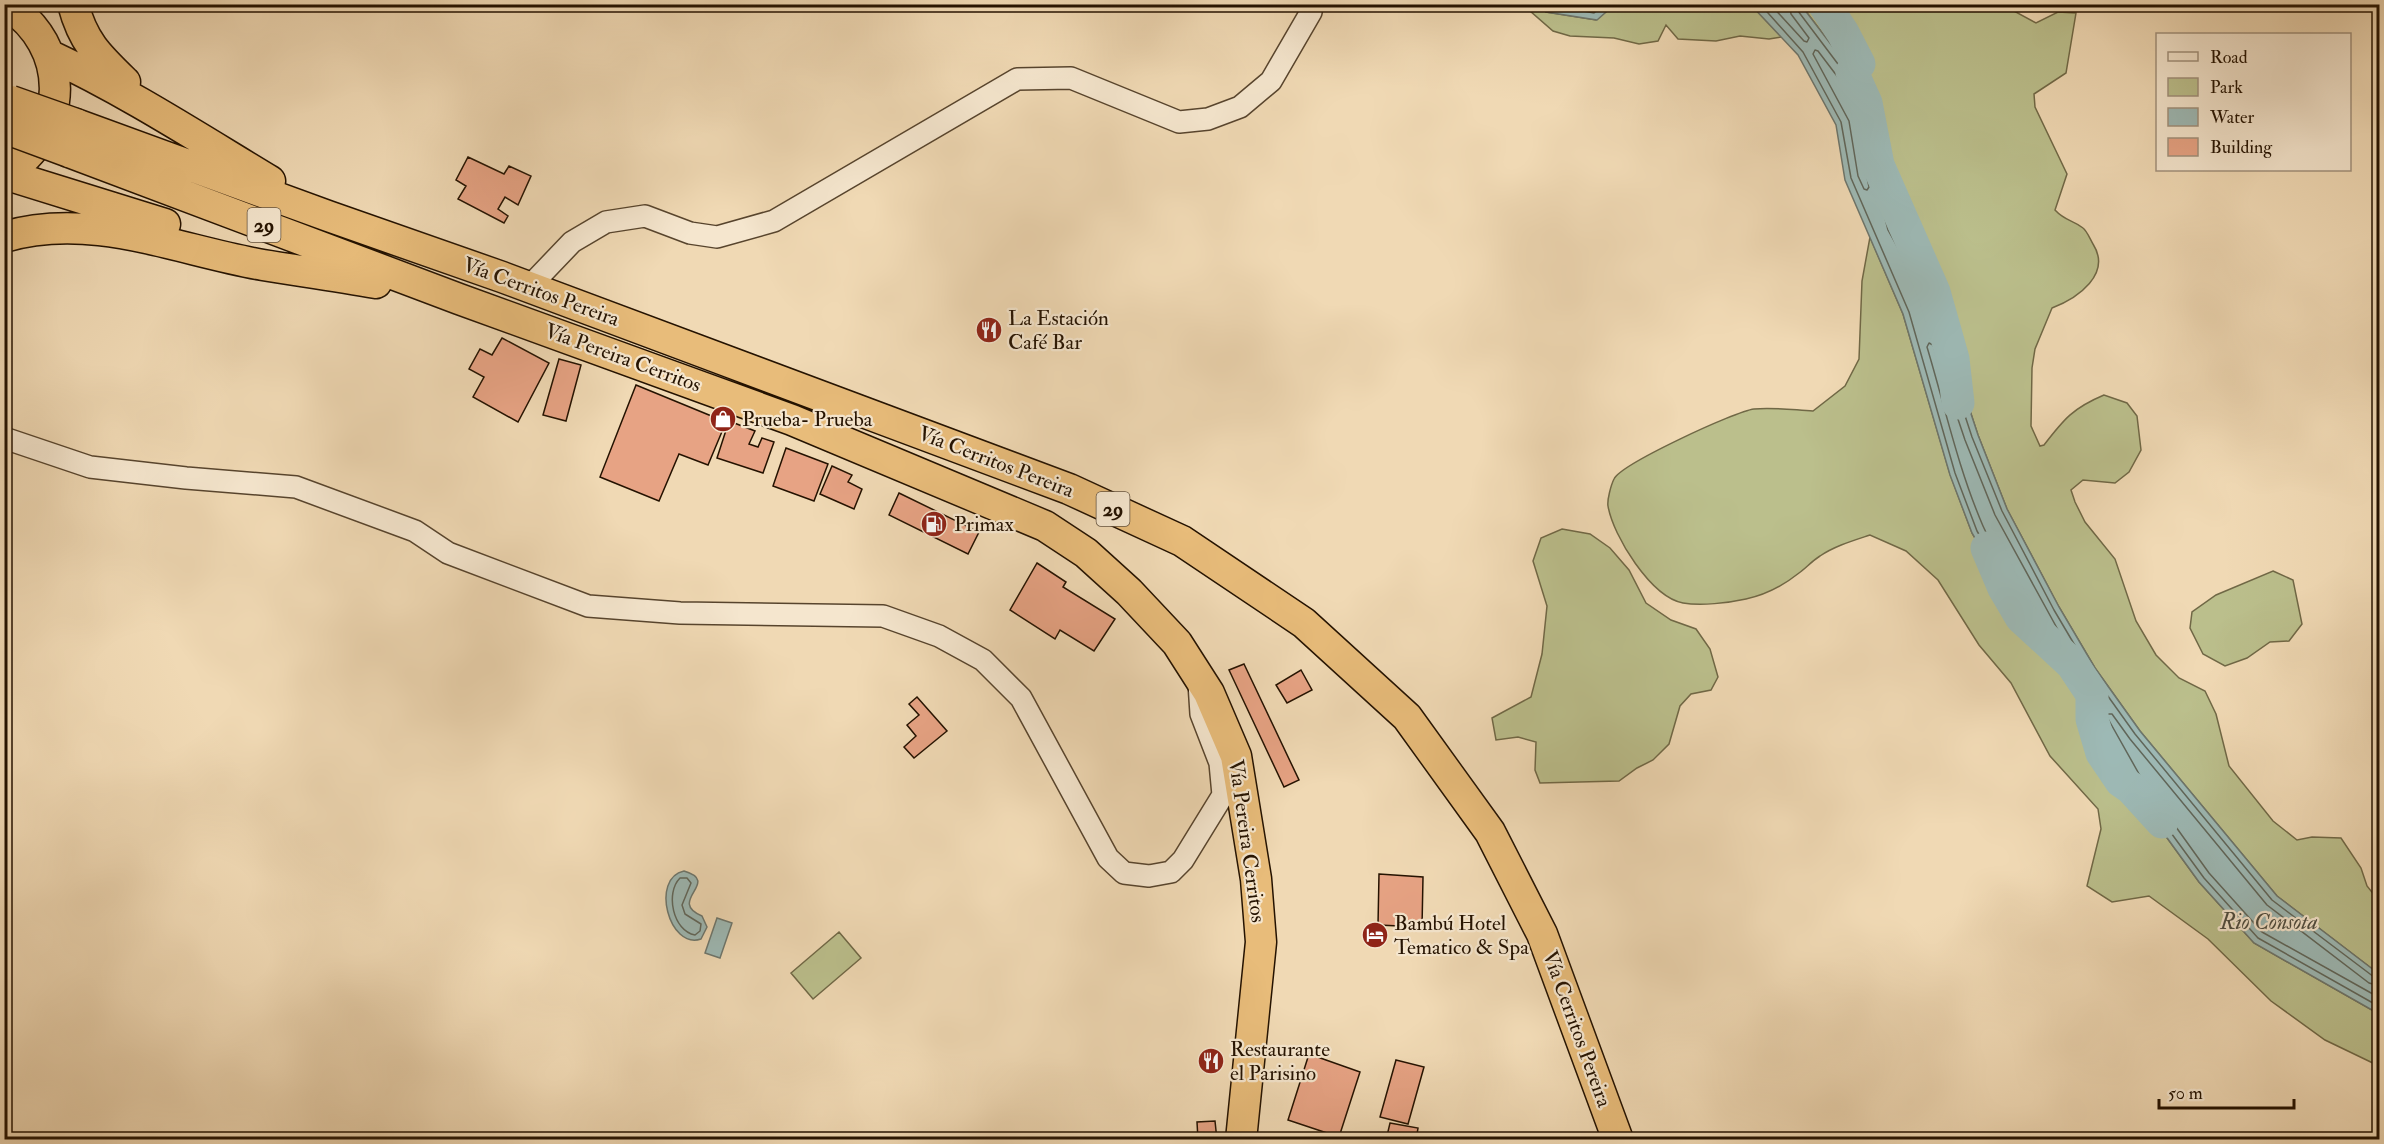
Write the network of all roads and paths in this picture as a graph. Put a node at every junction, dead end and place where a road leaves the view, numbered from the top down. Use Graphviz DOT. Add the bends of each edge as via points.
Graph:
graph roads {
  1 [pos="6,4"];
  2 [pos="73,4"];
  3 [pos="1312,4"];
  4 [pos="31,14"];
  5 [pos="49,55"];
  6 [pos="7,109"];
  7 [pos="195,134"];
  8 [pos="72,138"];
  9 [pos="4,174"];
  10 [pos="328,216"];
  11 [pos="4,237"];
  12 [pos="315,271"];
  13 [pos="529,287"];
  14 [pos="459,298"];
  15 [pos="4,438"];
  16 [pos="1198,675"];
  17 [pos="1241,1140"];
  18 [pos="1618,1140"];
  1 -- 4 [label="highway"];
  2 -- 7 [label="highway" via="94,52"];
  3 -- 13 [label="street" via="1270,81 1240,106 1208,119 1179,123 1071,78 1017,79 774,221 717,237 690,233 645,216 606,222 572,242"];
  4 -- 5 [label="highway"];
  5 -- 7 [label="highway" via="98,78"];
  5 -- 9 [label="highway" via="55,82 49,123 36,147"];
  6 -- 8 [label="highway, 29, bridge"];
  7 -- 10 [label="highway"];
  8 -- 10 [label="highway, 29"];
  8 -- 14 [label="highway, 29"];
  9 -- 12 [label="highway"];
  10 -- 13 [label="highway, Vía Cerritos Pereira / 29"];
  11 -- 12 [label="highway" via="63,228 111,230 262,265"];
  12 -- 14 [label="highway"];
  13 -- 18 [label="highway, Vía Cerritos Pereira / 29" via="1069,489 1182,541 1304,623 1407,717 1490,832 1542,934"];
  14 -- 16 [label="highway, Vía Pereira Cerritos / 29" via="792,420 1045,526 1086,553 1129,592 1177,643"];
  15 -- 16 [label="street" via="90,467 296,487 415,531 448,553 588,606 680,613 883,616 939,636 983,660 1021,698 1108,858 1124,873 1149,876 1171,872 1183,860 1223,795 1220,763 1201,714"];
  16 -- 17 [label="highway, Vía Pereira Cerritos / 29" via="1236,756 1256,879 1261,942"];
}
